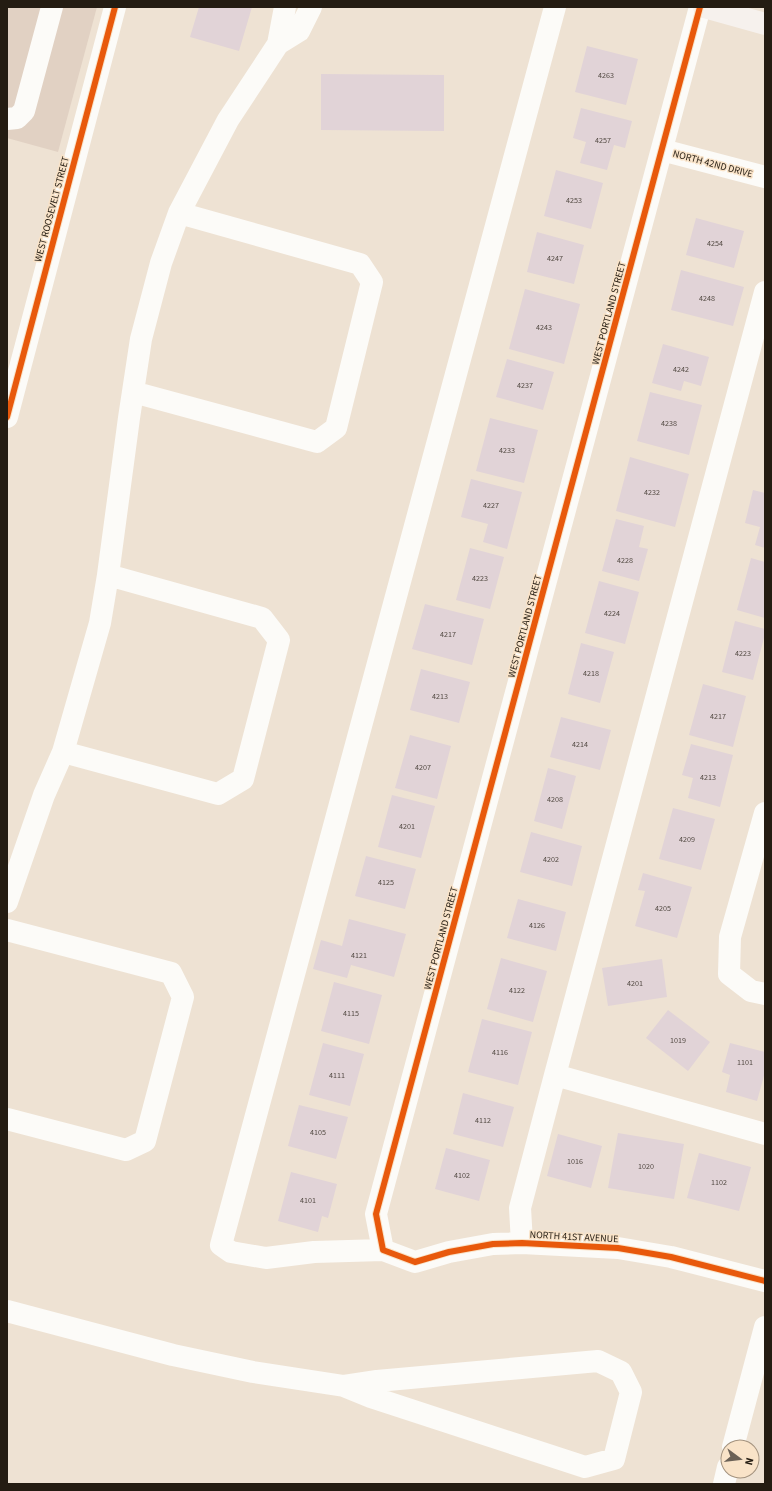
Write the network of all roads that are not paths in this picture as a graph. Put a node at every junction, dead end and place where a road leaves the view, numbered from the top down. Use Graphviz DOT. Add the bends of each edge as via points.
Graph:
graph roads {
  1 [pos="52,7"];
  2 [pos="115,7"];
  3 [pos="285,7"];
  4 [pos="311,7"];
  5 [pos="555,7"];
  6 [pos="700,7"];
  7 [pos="704,7"];
  8 [pos="765,24"];
  9 [pos="278,44"];
  10 [pos="7,119"];
  11 [pos="662,150"];
  12 [pos="765,177"];
  13 [pos="179,213"];
  14 [pos="765,292"];
  15 [pos="133,392"];
  16 [pos="7,417"];
  17 [pos="108,575"];
  18 [pos="63,752"];
  19 [pos="765,813"];
  20 [pos="7,902"];
  21 [pos="7,930"];
  22 [pos="765,994"];
  23 [pos="554,1075"];
  24 [pos="7,1119"];
  25 [pos="765,1134"];
  26 [pos="522,1243"];
  27 [pos="383,1250"];
  28 [pos="765,1281"];
  29 [pos="7,1310"];
  30 [pos="765,1327"];
  31 [pos="344,1386"];
  32 [pos="735,1439"];
  1 -- 10 [label="street" via="24,111 17,118"];
  2 -- 16 [label="street, WEST ROOSEVELT STREET"];
  3 -- 9 [label="street"];
  4 -- 9 [label="street" via="299,31"];
  5 -- 27 [label="street" via="221,1245 231,1252 266,1258 314,1252"];
  6 -- 11 [label="street, WEST PORTLAND STREET"];
  7 -- 8 [label="main road"];
  9 -- 13 [label="street" via="228,120"];
  11 -- 12 [label="street, NORTH 42ND DRIVE"];
  11 -- 27 [label="street, WEST PORTLAND STREET" via="376,1214"];
  13 -- 15 [label="street" via="161,263 141,339"];
  13 -- 15 [label="street" via="360,264 372,282 336,428 317,442"];
  14 -- 23 [label="street"];
  15 -- 17 [label="street"];
  17 -- 18 [label="street" via="100,623"];
  17 -- 18 [label="street" via="262,618 279,640 277,648 243,779 218,794"];
  18 -- 20 [label="street" via="44,795"];
  19 -- 22 [label="street" via="730,937 729,974 751,991"];
  21 -- 24 [label="street" via="171,973 184,997 145,1141 126,1150"];
  23 -- 25 [label="street"];
  23 -- 26 [label="street" via="520,1208"];
  26 -- 27 [label="street, NORTH 41ST AVENUE" via="493,1244 456,1250 414,1262"];
  26 -- 28 [label="street, NORTH 41ST AVENUE" via="618,1248 671,1257"];
  29 -- 31 [label="street" via="173,1355 253,1372"];
  30 -- 32 [label="street"];
  31 -- 31 [label="street" via="585,1467 614,1459 631,1392 621,1372 598,1361"];
}
